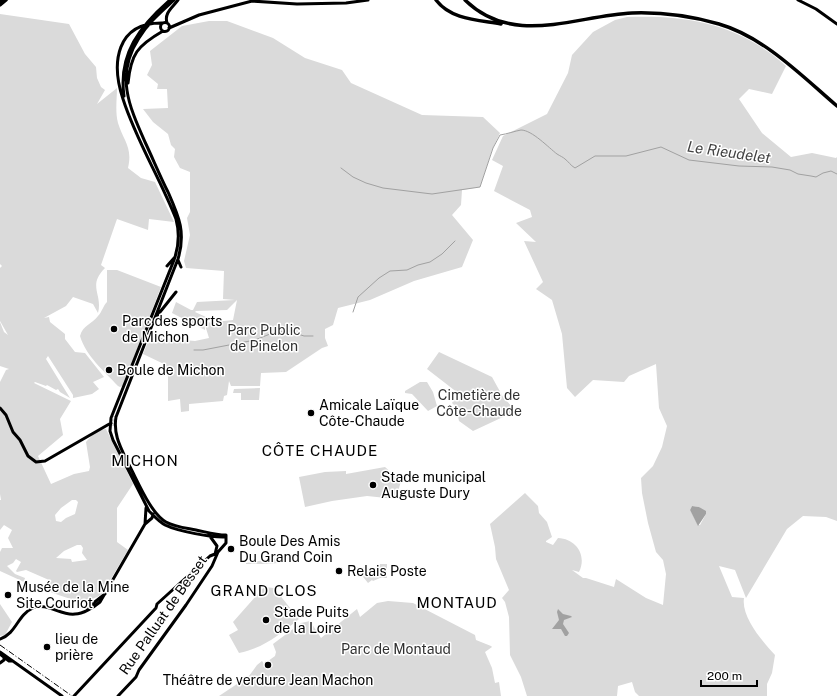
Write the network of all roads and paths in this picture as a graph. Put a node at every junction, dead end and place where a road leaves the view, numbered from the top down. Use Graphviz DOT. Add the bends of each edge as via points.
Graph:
graph roads {
  1 [pos="6,0"];
  2 [pos="170,0"];
  3 [pos="174,0"];
  4 [pos="178,0"];
  5 [pos="368,0"];
  6 [pos="436,0"];
  7 [pos="465,0"];
  8 [pos="468,0"];
  9 [pos="798,0"];
  10 [pos="0,5"];
  11 [pos="589,18"];
  12 [pos="162,23"];
  13 [pos="154,24"];
  14 [pos="837,24"];
  15 [pos="168,25"];
  16 [pos="517,26"];
  17 [pos="160,27"];
  18 [pos="163,31"];
  19 [pos="141,32"];
  20 [pos="128,54"];
  21 [pos="119,57"];
  22 [pos="126,86"];
  23 [pos="837,105"];
  24 [pos="126,106"];
  25 [pos="176,256"];
  26 [pos="178,259"];
  27 [pos="167,266"];
  28 [pos="181,267"];
  29 [pos="176,292"];
  30 [pos="154,320"];
  31 [pos="132,372"];
  32 [pos="123,394"];
  33 [pos="0,408"];
  34 [pos="115,418"];
  35 [pos="111,423"];
  36 [pos="113,426"];
  37 [pos="115,438"];
  38 [pos="124,460"];
  39 [pos="128,463"];
  40 [pos="146,503"];
  41 [pos="153,510"];
  42 [pos="153,517"];
  43 [pos="146,524"];
  44 [pos="208,535"];
  45 [pos="226,536"];
  46 [pos="0,639"];
  47 [pos="0,653"];
  48 [pos="4,656"];
  49 [pos="11,661"];
  50 [pos="1,663"];
  51 [pos="62,696"];
  52 [pos="74,696"];
  53 [pos="118,696"];
  1 -- 10 [label="highway"];
  2 -- 19 [label="main road" via="146,23"];
  3 -- 19 [label="main road"];
  4 -- 15 [label="main road" via="167,13"];
  5 -- 15 [label="main road" via="299,4 252,1 199,15 177,25"];
  6 -- 16 [label="highway" via="454,14"];
  7 -- 16 [label="highway" via="491,18"];
  8 -- 11 [label="highway" via="487,14 516,24 541,24"];
  9 -- 14 [label="main road"];
  11 -- 16 [label="highway" via="541,26"];
  11 -- 23 [label="highway" via="652,11 679,14 732,27 762,42"];
  12 -- 13 [label="main road"];
  12 -- 15 [label="main road"];
  12 -- 17 [label="main road"];
  13 -- 17 [label="main road"];
  13 -- 21 [label="main road" via="130,32 123,40"];
  15 -- 18 [label="main road" via="167,31"];
  17 -- 18 [label="main road"];
  18 -- 22 [label="main road" via="136,52"];
  19 -- 20 [label="main road"];
  19 -- 22 [label="main road" via="129,59"];
  20 -- 21 [label="main road" via="123,60"];
  20 -- 24 [label="main road" via="123,84"];
  21 -- 24 [label="main road" via="118,78"];
  22 -- 26 [label="main road" via="133,115 179,219 182,242"];
  24 -- 25 [label="main road" via="176,219 179,235"];
  25 -- 27 [label="main road"];
  25 -- 31 [label="main road"];
  26 -- 28 [label="main road"];
  26 -- 30 [label="main road"];
  29 -- 30 [label="main road"];
  30 -- 31 [label="main road"];
  31 -- 32 [label="main road"];
  32 -- 34 [label="main road"];
  32 -- 35 [label="main road"];
  33 -- 35 [label="main road" via="28,456 36,462 45,461"];
  34 -- 35 [label="main road"];
  34 -- 39 [label="main road" via="114,428"];
  35 -- 38 [label="main road" via="113,440"];
  36 -- 37 [label="main road"];
  37 -- 38 [label="main road"];
  37 -- 39 [label="main road"];
  38 -- 40 [label="main road"];
  39 -- 41 [label="main road"];
  40 -- 42 [label="main road"];
  40 -- 43 [label="main road"];
  41 -- 42 [label="main road"];
  41 -- 45 [label="main road" via="161,519 173,525"];
  42 -- 43 [label="main road"];
  42 -- 44 [label="main road" via="171,527"];
  43 -- 46 [label="main road" via="100,602 77,614 38,606 26,612 13,630"];
  44 -- 45 [label="main road"];
  44 -- 52 [label="main road" via="217,547 215,554 157,604"];
  45 -- 53 [label="main road, Rue Palluat de Besset" via="227,540 219,550 210,570 139,670 136,678"];
  47 -- 48 [label="main road"];
  47 -- 49 [label="main road"];
  48 -- 49 [label="main road"];
  48 -- 50 [label="main road"];
  49 -- 51 [label="main road"];
}
